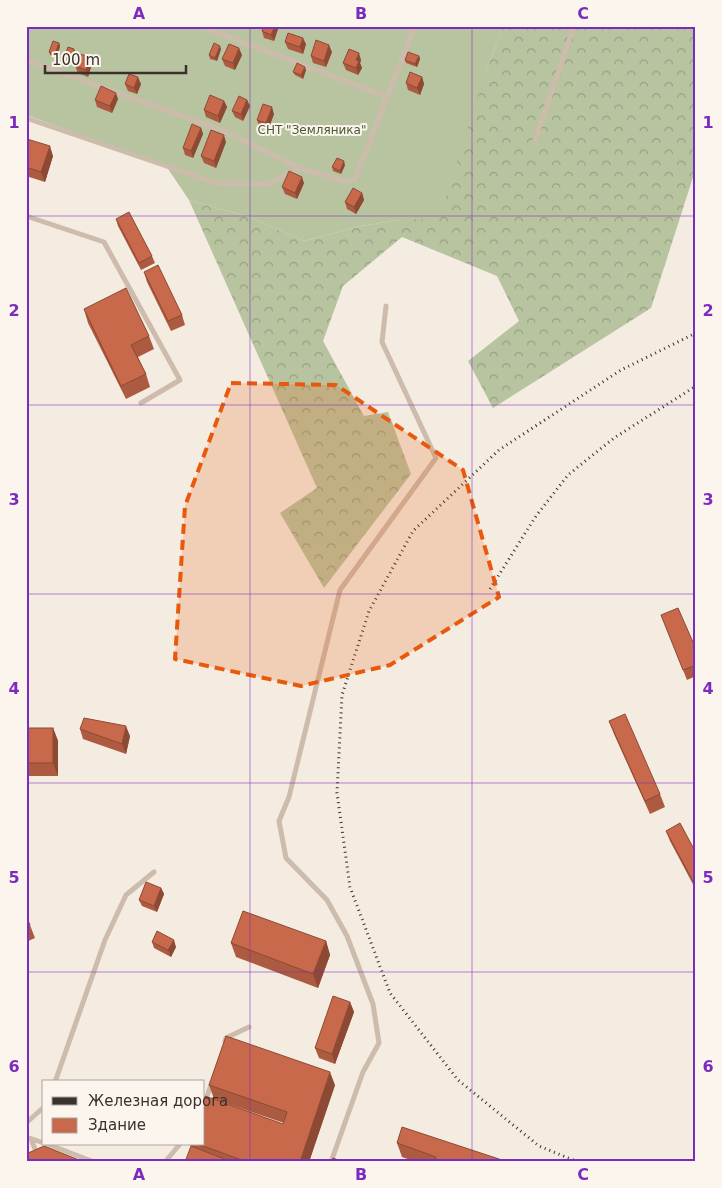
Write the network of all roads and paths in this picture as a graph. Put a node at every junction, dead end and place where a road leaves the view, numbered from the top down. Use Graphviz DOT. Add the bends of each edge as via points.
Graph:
graph roads {
  1 [pos="200,26"];
  2 [pos="415,26"];
  3 [pos="574,26"];
  4 [pos="26,60"];
  5 [pos="387,97"];
  6 [pos="26,118"];
  7 [pos="535,140"];
  8 [pos="299,168"];
  9 [pos="26,216"];
  10 [pos="386,306"];
  11 [pos="141,403"];
  12 [pos="154,872"];
  13 [pos="249,1027"];
  14 [pos="223,1047"];
  15 [pos="215,1072"];
  16 [pos="56,1080"];
  17 [pos="205,1102"];
  18 [pos="42,1109"];
  19 [pos="26,1123"];
  20 [pos="28,1138"];
  21 [pos="42,1142"];
  22 [pos="52,1146"];
  23 [pos="178,1146"];
  24 [pos="38,1156"];
  25 [pos="94,1162"];
  26 [pos="165,1162"];
  27 [pos="331,1162"];
  1 -- 5 [label="lane"];
  2 -- 5 [label="lane"];
  3 -- 7 [label="lane"];
  4 -- 8 [label="lane" via="224,130"];
  5 -- 8 [label="lane" via="355,179 347,182"];
  6 -- 8 [label="lane" via="216,183 269,184"];
  9 -- 11 [label="lane" via="104,242 180,380"];
  10 -- 27 [label="lane" via="382,342 436,458 340,590 289,797 279,820 286,858 327,900 347,936 373,1004 379,1043 363,1072"];
  12 -- 16 [label="lane" via="126,895 106,940"];
  13 -- 14 [label="lane" via="226,1038"];
  15 -- 17 [label="lane"];
  18 -- 19 [label="lane"];
  20 -- 21 [label="lane"];
  20 -- 24 [label="lane"];
  22 -- 25 [label="lane"];
  23 -- 26 [label="lane"];
}
